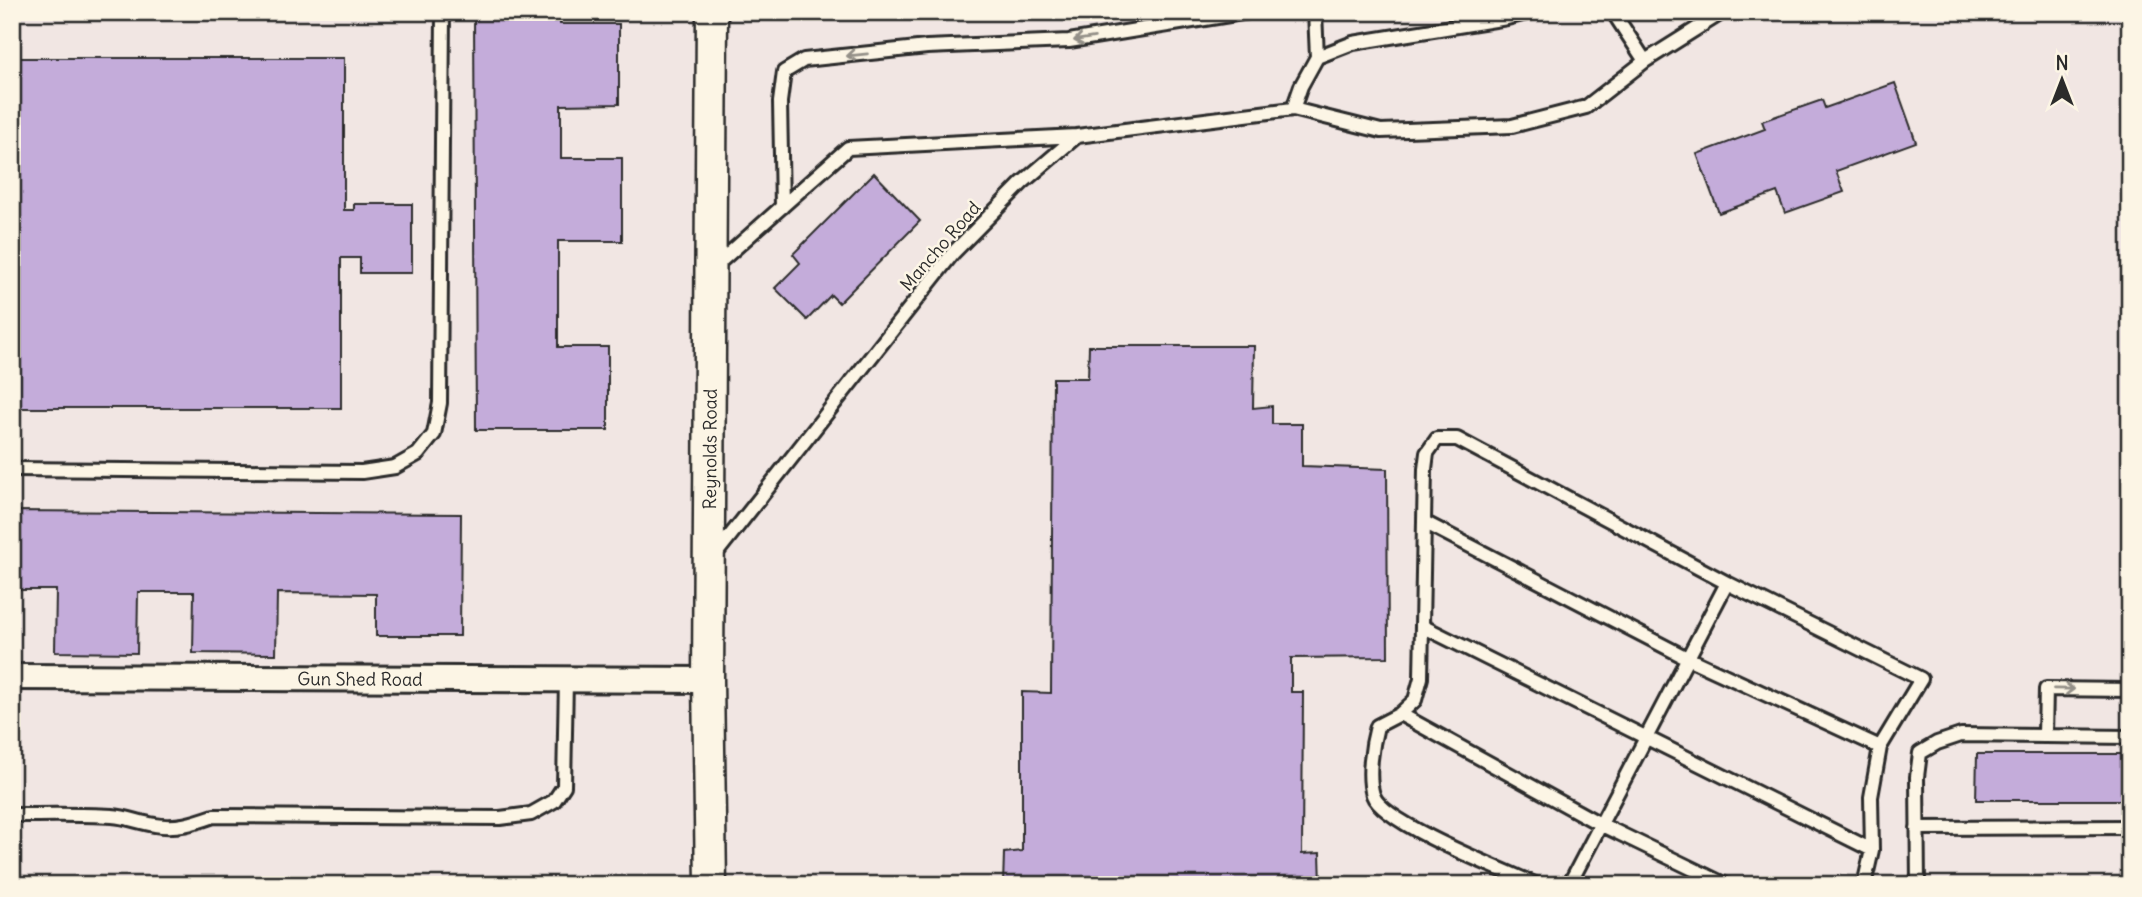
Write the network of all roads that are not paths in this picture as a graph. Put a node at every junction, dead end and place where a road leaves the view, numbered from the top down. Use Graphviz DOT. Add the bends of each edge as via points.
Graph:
graph roads {
  1 [pos="443,12"];
  2 [pos="712,12"];
  3 [pos="1248,12"];
  4 [pos="1315,12"];
  5 [pos="1530,12"];
  6 [pos="1613,12"];
  7 [pos="1723,12"];
  8 [pos="1317,57"];
  9 [pos="1646,61"];
  10 [pos="1293,109"];
  11 [pos="1077,136"];
  12 [pos="782,207"];
  13 [pos="710,271"];
  14 [pos="12,469"];
  15 [pos="1424,522"];
  16 [pos="708,564"];
  17 [pos="1727,583"];
  18 [pos="1422,626"];
  19 [pos="1687,658"];
  20 [pos="12,677"];
  21 [pos="566,680"];
  22 [pos="708,680"];
  23 [pos="2130,690"];
  24 [pos="1400,714"];
  25 [pos="2045,735"];
  26 [pos="1646,737"];
  27 [pos="2130,737"];
  28 [pos="1880,747"];
  29 [pos="12,815"];
  30 [pos="1600,824"];
  31 [pos="2130,827"];
  32 [pos="1917,828"];
  33 [pos="1872,850"];
  34 [pos="711,885"];
  35 [pos="1537,885"];
  36 [pos="1569,885"];
  37 [pos="1726,885"];
  38 [pos="1864,885"];
  39 [pos="1918,885"];
  1 -- 14 [label="lane" via="440,403 433,434 418,454 395,467 362,472"];
  2 -- 13 [label="street, Reynolds Road"];
  3 -- 12 [label="lane, one-way" via="1069,41 927,47 804,60 784,72 780,102"];
  4 -- 8 [label="lane"];
  5 -- 8 [label="lane" via="1353,43"];
  6 -- 9 [label="lane"];
  7 -- 9 [label="lane"];
  8 -- 10 [label="lane"];
  9 -- 10 [label="lane" via="1586,107 1512,126 1381,131"];
  10 -- 11 [label="lane"];
  11 -- 12 [label="lane" via="848,148"];
  11 -- 16 [label="lane, Mancho Road" via="1021,183 953,253"];
  12 -- 13 [label="lane"];
  13 -- 16 [label="street, Reynolds Road"];
  15 -- 17 [label="lane" via="1427,453 1437,439 1457,439"];
  15 -- 18 [label="lane"];
  15 -- 19 [label="lane"];
  16 -- 22 [label="street, Reynolds Road"];
  17 -- 19 [label="lane"];
  17 -- 28 [label="lane" via="1921,679"];
  18 -- 24 [label="lane" via="1421,678 1415,700"];
  18 -- 26 [label="lane"];
  19 -- 26 [label="lane"];
  19 -- 28 [label="lane"];
  20 -- 21 [label="street, Gun Shed Road"];
  21 -- 22 [label="street, Gun Shed Road"];
  21 -- 29 [label="lane" via="564,786 554,800 531,814 500,818 214,816 175,827 113,816"];
  22 -- 34 [label="street, Reynolds Road"];
  25 -- 23 [label="lane, one-way" via="2046,689"];
  24 -- 30 [label="lane"];
  24 -- 35 [label="lane" via="1377,726 1372,745 1373,797 1389,815"];
  25 -- 27 [label="lane"];
  25 -- 32 [label="lane" via="1961,735 1920,753"];
  26 -- 30 [label="lane"];
  26 -- 33 [label="lane"];
  28 -- 33 [label="lane" via="1871,797"];
  30 -- 36 [label="lane"];
  30 -- 37 [label="lane"];
  31 -- 32 [label="lane"];
  32 -- 39 [label="lane"];
  33 -- 38 [label="lane"];
}
